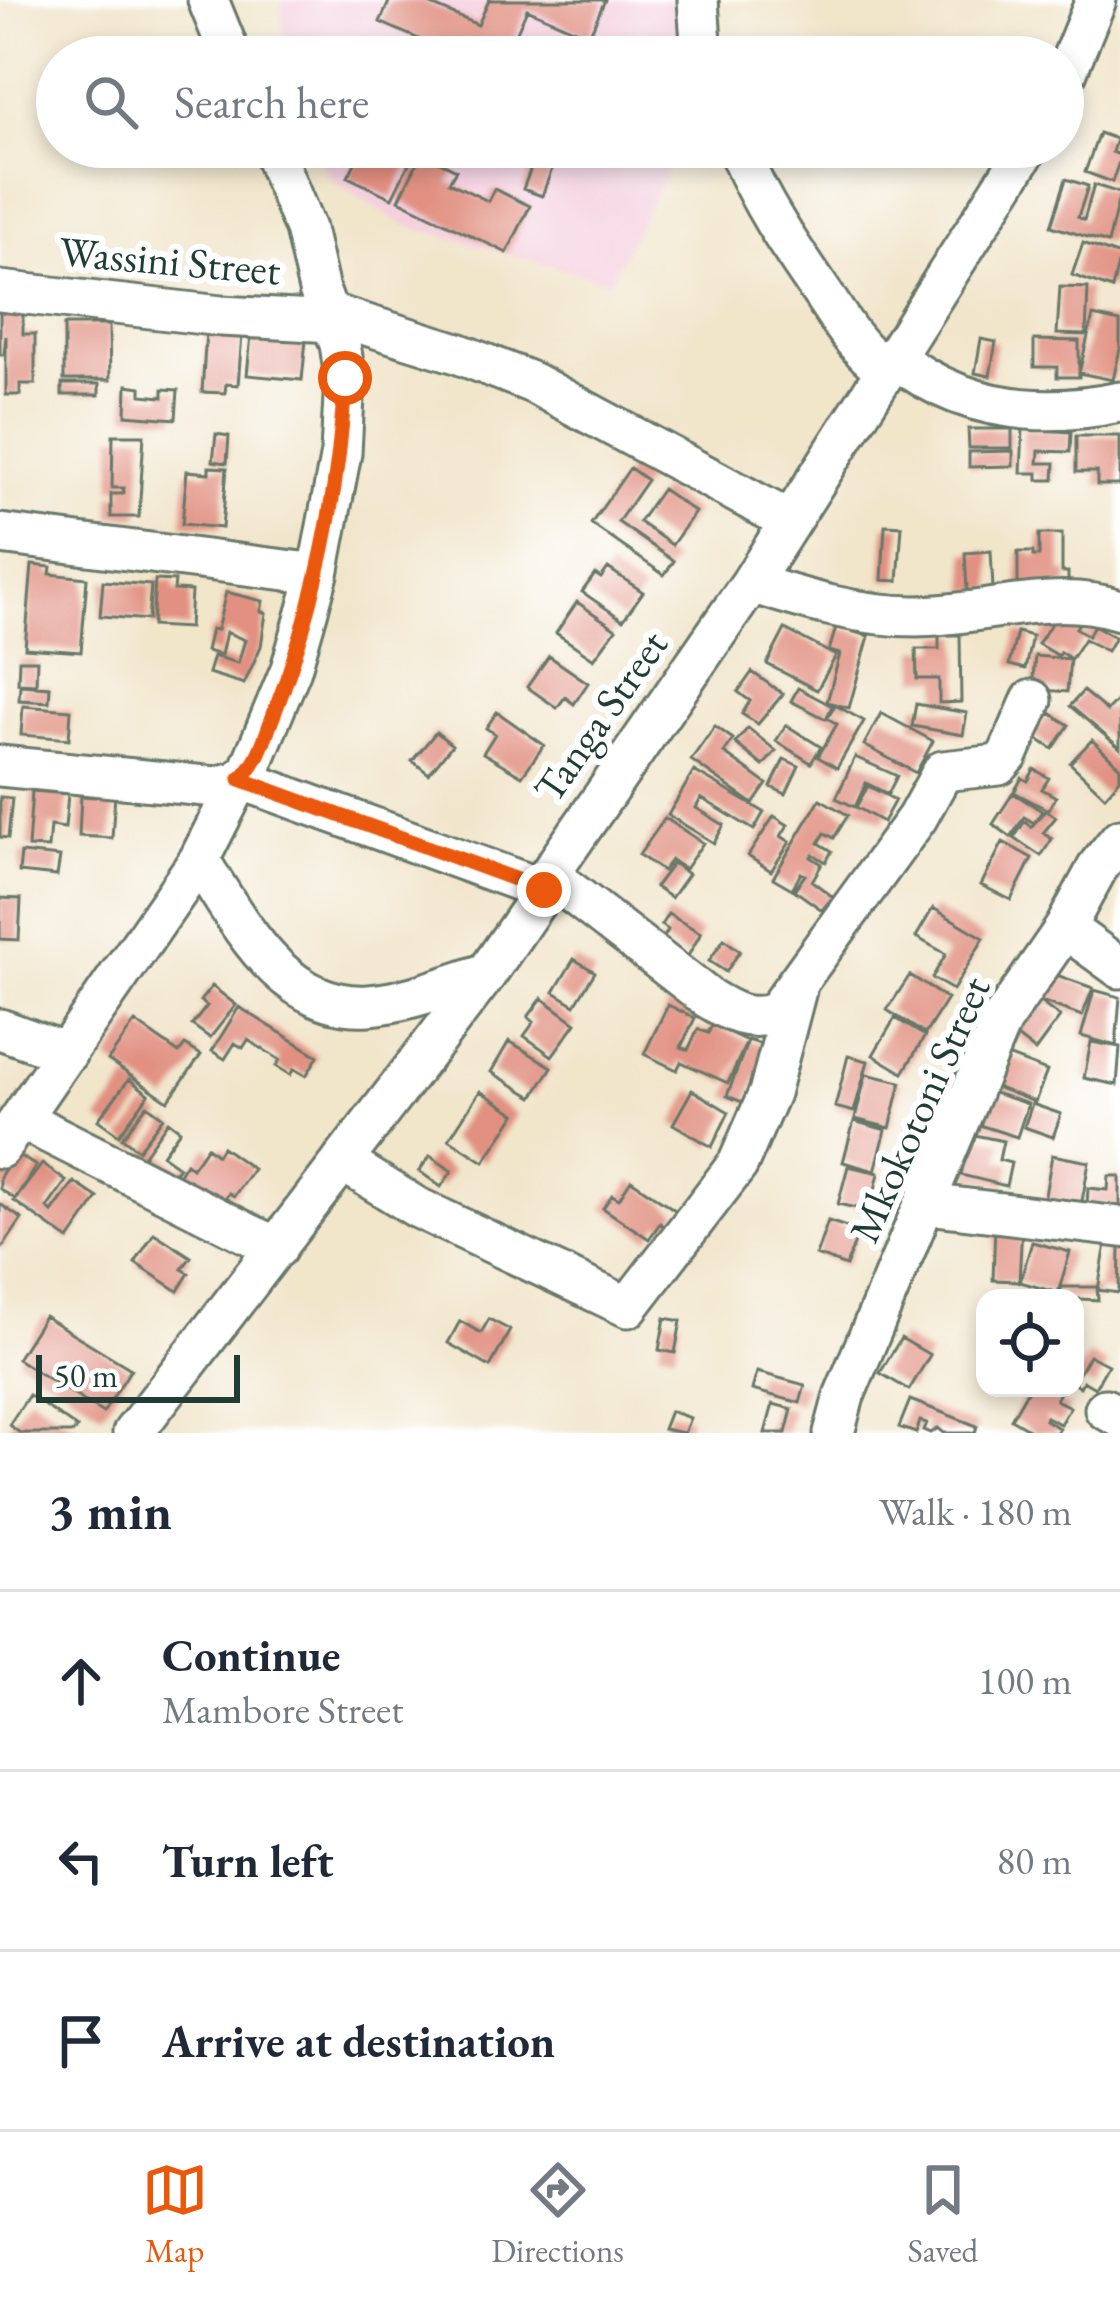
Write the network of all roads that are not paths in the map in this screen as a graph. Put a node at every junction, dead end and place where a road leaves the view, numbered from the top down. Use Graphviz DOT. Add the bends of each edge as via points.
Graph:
graph roads {
  1 [pos="208,0"];
  2 [pos="698,0"];
  3 [pos="1096,0"];
  4 [pos="223,36"];
  5 [pos="701,36"];
  6 [pos="1081,36"];
  7 [pos="280,168"];
  8 [pos="746,168"];
  9 [pos="1014,168"];
  10 [pos="0,291"];
  11 [pos="330,317"];
  12 [pos="888,363"];
  13 [pos="1120,402"];
  14 [pos="788,520"];
  15 [pos="0,534"];
  16 [pos="318,574"];
  17 [pos="751,583"];
  18 [pos="1120,610"];
  19 [pos="1032,700"];
  20 [pos="0,766"];
  21 [pos="240,779"];
  22 [pos="1120,839"];
  23 [pos="199,860"];
  24 [pos="546,882"];
  25 [pos="1065,928"];
  26 [pos="1120,968"];
  27 [pos="487,973"];
  28 [pos="798,984"];
  29 [pos="0,1029"];
  30 [pos="67,1053"];
  31 [pos="10,1133"];
  32 [pos="342,1161"];
  33 [pos="927,1204"];
  34 [pos="1120,1227"];
  35 [pos="277,1248"];
  36 [pos="133,1433"];
  37 [pos="834,1433"];
  1 -- 4 [label="street"];
  2 -- 5 [label="street"];
  3 -- 6 [label="street"];
  7 -- 11 [label="street"];
  8 -- 12 [label="street" via="858,349"];
  9 -- 12 [label="street, Tanga Street"];
  10 -- 11 [label="street, Wassini Street" via="221,316"];
  11 -- 14 [label="street, Wassini Street" via="533,383"];
  11 -- 16 [label="street" via="345,378 341,453"];
  12 -- 13 [label="street" via="980,403 1052,411"];
  12 -- 14 [label="street, Tanga Street"];
  14 -- 17 [label="street, Tanga Street"];
  15 -- 16 [label="street"];
  16 -- 21 [label="street" via="291,669"];
  17 -- 18 [label="street" via="871,613 920,616 1045,602"];
  17 -- 24 [label="street, Tanga Street"];
  19 -- 28 [label="street" via="999,765 943,771"];
  20 -- 21 [label="street" via="216,787"];
  21 -- 23 [label="street"];
  21 -- 24 [label="street"];
  22 -- 25 [label="street, Mkokotoni Street"];
  23 -- 27 [label="street" via="272,966 332,1000 370,1005"];
  23 -- 30 [label="street"];
  24 -- 27 [label="street, Tanga Street"];
  24 -- 28 [label="street" via="734,1014 775,1013"];
  25 -- 26 [label="street"];
  25 -- 33 [label="street, Mkokotoni Street" via="1001,1021"];
  27 -- 32 [label="street, Tanga Street"];
  28 -- 32 [label="street" via="769,1093 737,1164 628,1307 416,1207"];
  29 -- 30 [label="street"];
  30 -- 31 [label="street"];
  31 -- 35 [label="street"];
  32 -- 35 [label="street, Tanga Street"];
  33 -- 34 [label="street"];
  33 -- 37 [label="street, Mkokotoni Street"];
  35 -- 36 [label="street, Tanga Street"];
}
